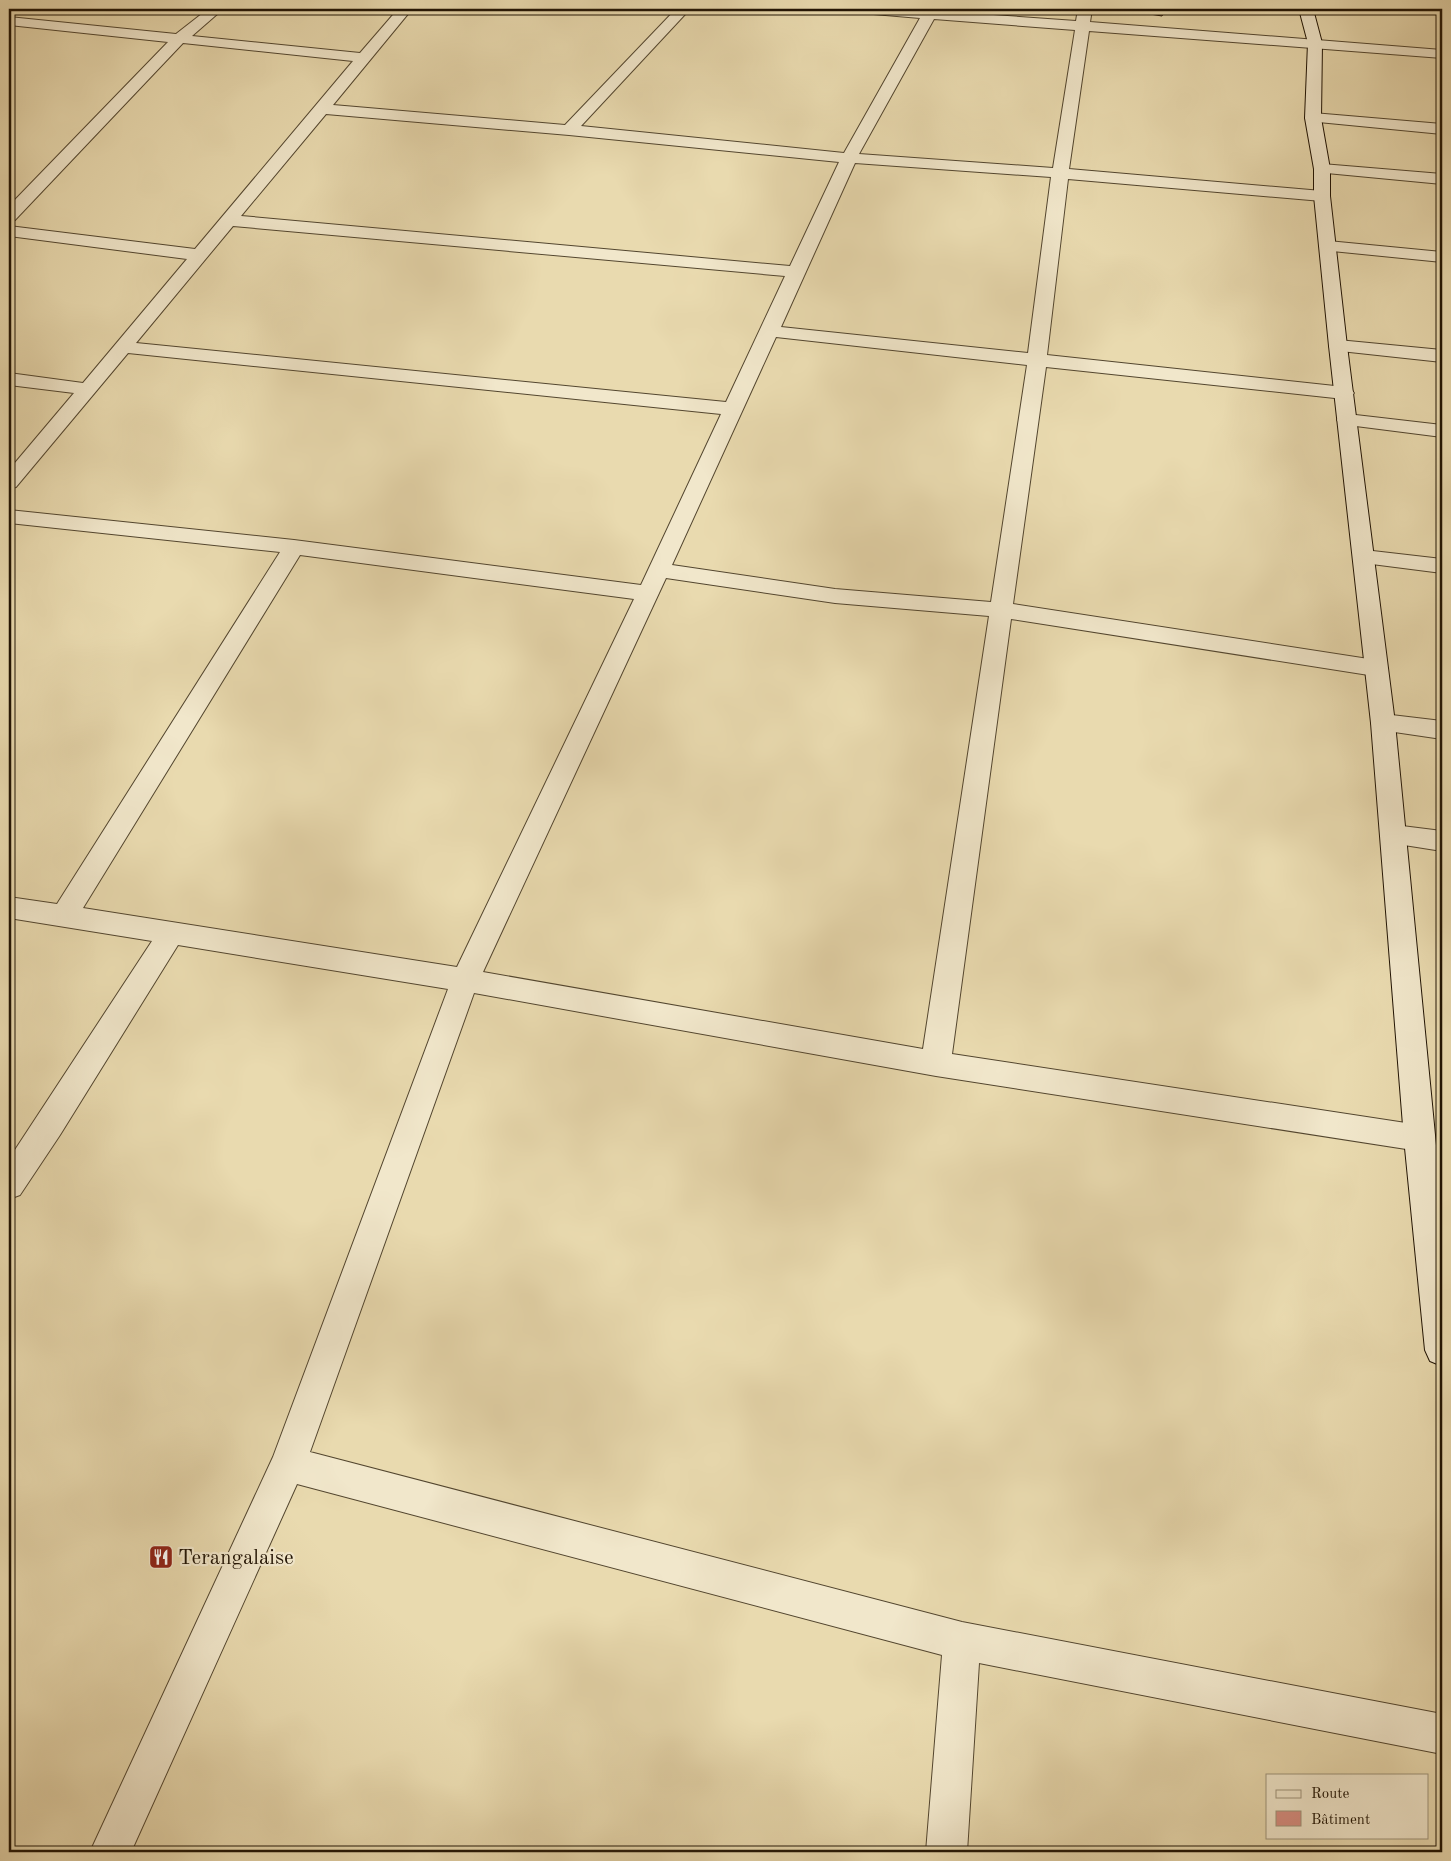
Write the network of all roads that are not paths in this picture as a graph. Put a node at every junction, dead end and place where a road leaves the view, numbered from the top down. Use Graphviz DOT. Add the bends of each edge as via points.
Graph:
graph roads {
  1 [pos="24,9"];
  2 [pos="216,9"];
  3 [pos="405,9"];
  4 [pos="683,9"];
  5 [pos="862,9"];
  6 [pos="1306,9"];
  7 [pos="930,12"];
  8 [pos="1084,17"];
  9 [pos="9,21"];
  10 [pos="179,39"];
  11 [pos="1315,43"];
  12 [pos="1442,54"];
  13 [pos="364,58"];
  14 [pos="322,109"];
  15 [pos="1313,118"];
  16 [pos="1442,129"];
  17 [pos="570,130"];
  18 [pos="849,158"];
  19 [pos="1322,169"];
  20 [pos="1060,173"];
  21 [pos="1442,179"];
  22 [pos="1322,196"];
  23 [pos="9,216"];
  24 [pos="228,220"];
  25 [pos="9,231"];
  26 [pos="1328,246"];
  27 [pos="200,255"];
  28 [pos="1442,257"];
  29 [pos="796,272"];
  30 [pos="769,331"];
  31 [pos="1338,346"];
  32 [pos="123,347"];
  33 [pos="1442,356"];
  34 [pos="1037,359"];
  35 [pos="9,379"];
  36 [pos="87,389"];
  37 [pos="1344,393"];
  38 [pos="732,409"];
  39 [pos="1348,420"];
  40 [pos="1442,431"];
  41 [pos="9,483"];
  42 [pos="9,516"];
  43 [pos="294,547"];
  44 [pos="1364,557"];
  45 [pos="1442,566"];
  46 [pos="659,570"];
  47 [pos="646,593"];
  48 [pos="1001,610"];
  49 [pos="1375,668"];
  50 [pos="1383,723"];
  51 [pos="1442,730"];
  52 [pos="1394,834"];
  53 [pos="1442,841"];
  54 [pos="9,907"];
  55 [pos="64,916"];
  56 [pos="170,935"];
  57 [pos="465,980"];
  58 [pos="936,1064"];
  59 [pos="1430,1140"];
  60 [pos="9,1185"];
  61 [pos="1442,1350"];
  62 [pos="288,1464"];
  63 [pos="962,1641"];
  64 [pos="1442,1734"];
  65 [pos="110,1852"];
  66 [pos="946,1852"];
  1 -- 9 [label="street"];
  2 -- 10 [label="street"];
  3 -- 13 [label="street"];
  4 -- 17 [label="street"];
  5 -- 7 [label="street"];
  6 -- 11 [label="street"];
  7 -- 8 [label="street"];
  7 -- 18 [label="street"];
  8 -- 11 [label="street"];
  8 -- 20 [label="street"];
  9 -- 10 [label="street"];
  10 -- 13 [label="street"];
  10 -- 23 [label="street"];
  11 -- 12 [label="street"];
  11 -- 15 [label="street"];
  13 -- 14 [label="street"];
  14 -- 17 [label="street"];
  14 -- 24 [label="street"];
  15 -- 16 [label="street"];
  15 -- 19 [label="street"];
  17 -- 18 [label="street"];
  18 -- 20 [label="street"];
  18 -- 29 [label="street"];
  19 -- 21 [label="street"];
  19 -- 22 [label="street"];
  20 -- 22 [label="street"];
  20 -- 34 [label="street"];
  22 -- 26 [label="street"];
  24 -- 27 [label="street"];
  24 -- 29 [label="street"];
  25 -- 27 [label="street"];
  26 -- 28 [label="street"];
  26 -- 31 [label="street"];
  27 -- 32 [label="street"];
  29 -- 30 [label="street"];
  30 -- 34 [label="street"];
  30 -- 38 [label="street"];
  31 -- 33 [label="street"];
  31 -- 37 [label="street"];
  32 -- 36 [label="street"];
  32 -- 38 [label="street"];
  34 -- 37 [label="street"];
  34 -- 48 [label="street"];
  35 -- 36 [label="street"];
  36 -- 41 [label="street"];
  37 -- 39 [label="street"];
  38 -- 46 [label="street"];
  39 -- 40 [label="street"];
  39 -- 44 [label="street"];
  42 -- 43 [label="street"];
  43 -- 47 [label="street"];
  43 -- 55 [label="street"];
  44 -- 45 [label="street"];
  44 -- 49 [label="street"];
  46 -- 47 [label="street"];
  46 -- 48 [label="street" via="835,596"];
  47 -- 57 [label="street"];
  48 -- 49 [label="street"];
  48 -- 58 [label="street"];
  49 -- 50 [label="street"];
  50 -- 51 [label="street"];
  50 -- 52 [label="street"];
  52 -- 53 [label="street"];
  52 -- 59 [label="street"];
  54 -- 55 [label="street"];
  55 -- 56 [label="street"];
  56 -- 57 [label="street"];
  56 -- 60 [label="street"];
  57 -- 58 [label="street"];
  57 -- 62 [label="street"];
  58 -- 59 [label="street"];
  59 -- 61 [label="street"];
  62 -- 63 [label="street"];
  62 -- 65 [label="street"];
  63 -- 64 [label="street"];
  63 -- 66 [label="street"];
}
